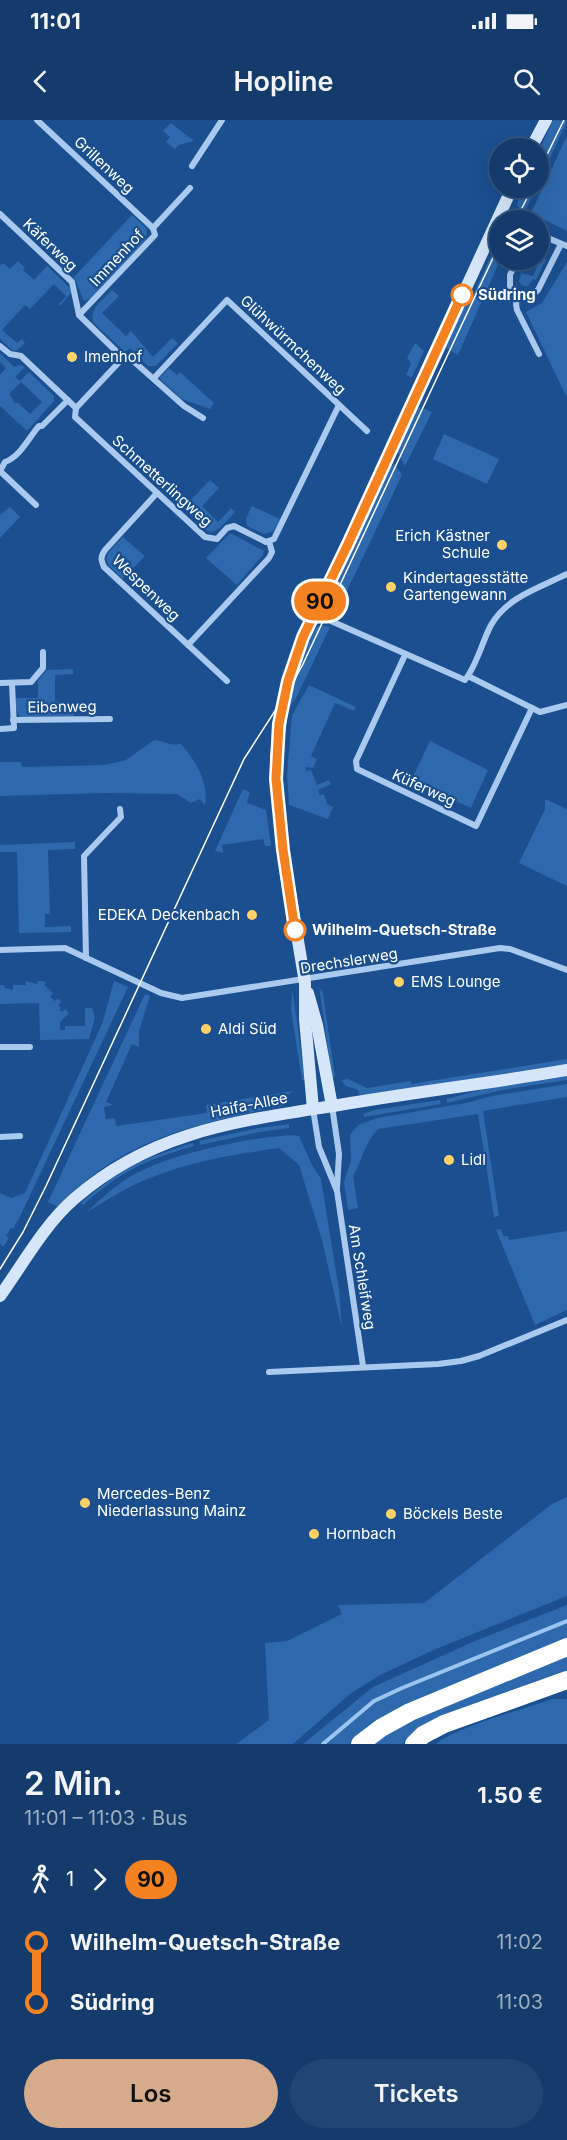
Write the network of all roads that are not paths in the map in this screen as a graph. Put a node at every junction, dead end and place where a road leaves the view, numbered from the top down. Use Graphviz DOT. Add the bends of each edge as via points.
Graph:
graph roads {
  1 [pos="37,120"];
  2 [pos="222,120"];
  3 [pos="546,120"];
  4 [pos="536,138"];
  5 [pos="192,166"];
  6 [pos="190,188"];
  7 [pos="508,198"];
  8 [pos="0,214"];
  9 [pos="153,228"];
  10 [pos="549,239"];
  11 [pos="564,245"];
  12 [pos="513,270"];
  13 [pos="518,295"];
  14 [pos="76,298"];
  15 [pos="79,315"];
  16 [pos="0,346"];
  17 [pos="539,354"];
  18 [pos="123,358"];
  19 [pos="153,378"];
  20 [pos="68,400"];
  21 [pos="339,405"];
  22 [pos="76,408"];
  23 [pos="203,418"];
  24 [pos="367,431"];
  25 [pos="0,471"];
  26 [pos="157,493"];
  27 [pos="36,505"];
  28 [pos="269,541"];
  29 [pos="566,575"];
  30 [pos="314,614"];
  31 [pos="188,645"];
  32 [pos="43,652"];
  33 [pos="405,655"];
  34 [pos="468,676"];
  35 [pos="226,681"];
  36 [pos="0,683"];
  37 [pos="12,683"];
  38 [pos="567,705"];
  39 [pos="532,708"];
  40 [pos="110,719"];
  41 [pos="13,720"];
  42 [pos="0,729"];
  43 [pos="120,809"];
  44 [pos="0,950"];
  45 [pos="86,958"];
  46 [pos="567,970"];
  47 [pos="304,982"];
  48 [pos="0,1047"];
  49 [pos="30,1047"];
  50 [pos="567,1070"];
  51 [pos="332,1106"];
  52 [pos="314,1109"];
  53 [pos="20,1136"];
  54 [pos="0,1137"];
  55 [pos="337,1191"];
  56 [pos="0,1296"];
  57 [pos="567,1320"];
  58 [pos="363,1366"];
  59 [pos="269,1372"];
  60 [pos="567,1647"];
  61 [pos="567,1680"];
  62 [pos="360,1744"];
  63 [pos="414,1744"];
  1 -- 9 [label="street, Grillenweg"];
  2 -- 5 [label="street"];
  3 -- 4 [label="street"];
  6 -- 9 [label="street, Immenhof"];
  7 -- 30 [label="street"];
  8 -- 14 [label="street, Käferweg" via="72,282"];
  9 -- 15 [label="street, Immenhof" via="155,235"];
  10 -- 11 [label="street"];
  11 -- 13 [label="street" via="538,290 530,296"];
  12 -- 13 [label="street" via="509,280"];
  13 -- 17 [label="street" via="517,310"];
  14 -- 15 [label="street, Immenhof"];
  15 -- 18 [label="street"];
  16 -- 20 [label="street" via="21,356"];
  18 -- 19 [label="street" via="131,359"];
  18 -- 22 [label="street"];
  19 -- 21 [label="street, Glühwürmchenweg" via="227,300"];
  19 -- 23 [label="street"];
  20 -- 22 [label="street"];
  20 -- 25 [label="street"];
  21 -- 24 [label="street, Glühwürmchenweg"];
  21 -- 28 [label="street" via="274,539"];
  22 -- 26 [label="street, Schmetterlingweg" via="75,417"];
  25 -- 27 [label="street"];
  26 -- 28 [label="street, Schmetterlingweg" via="206,537 217,538 230,526"];
  26 -- 31 [label="street, Wespenweg" via="105,550 101,560"];
  28 -- 31 [label="street" via="269,558"];
  29 -- 34 [label="street" via="512,600 501,611 491,624"];
  30 -- 33 [label="street"];
  30 -- 47 [label="street" via="288,681 276,757 283,850"];
  31 -- 35 [label="street, Wespenweg"];
  32 -- 37 [label="street, Eibenweg" via="43,668 31,682"];
  33 -- 34 [label="street" via="461,680"];
  33 -- 39 [label="street, Küferweg" via="356,761 357,769 476,826"];
  34 -- 39 [label="street"];
  36 -- 37 [label="street, Eibenweg"];
  37 -- 41 [label="street, Eibenweg"];
  38 -- 39 [label="street" via="540,712"];
  40 -- 41 [label="street, Eibenweg"];
  41 -- 42 [label="street, Eibenweg" via="14,729"];
  43 -- 45 [label="street" via="121,817 84,856"];
  44 -- 45 [label="street, Drechslerweg" via="60,948"];
  45 -- 47 [label="street, Drechslerweg" via="161,993 182,998"];
  46 -- 47 [label="street, Drechslerweg" via="500,948"];
  47 -- 51 [label="street" via="317,1024"];
  47 -- 52 [label="street"];
  48 -- 49 [label="street"];
  50 -- 51 [label="street, Haifa-Allee"];
  51 -- 52 [label="street, Haifa-Allee"];
  51 -- 55 [label="street, Am Schleifweg" via="339,1154"];
  52 -- 55 [label="street, Am Schleifweg" via="319,1147"];
  52 -- 56 [label="street, Haifa-Allee" via="202,1130 167,1141 111,1171 60,1213"];
  53 -- 54 [label="street"];
  55 -- 58 [label="street, Am Schleifweg"];
  57 -- 58 [label="street" via="461,1361"];
  58 -- 59 [label="street"];
  60 -- 62 [label="highway" via="410,1712"];
  61 -- 63 [label="highway" via="444,1724"];
}
